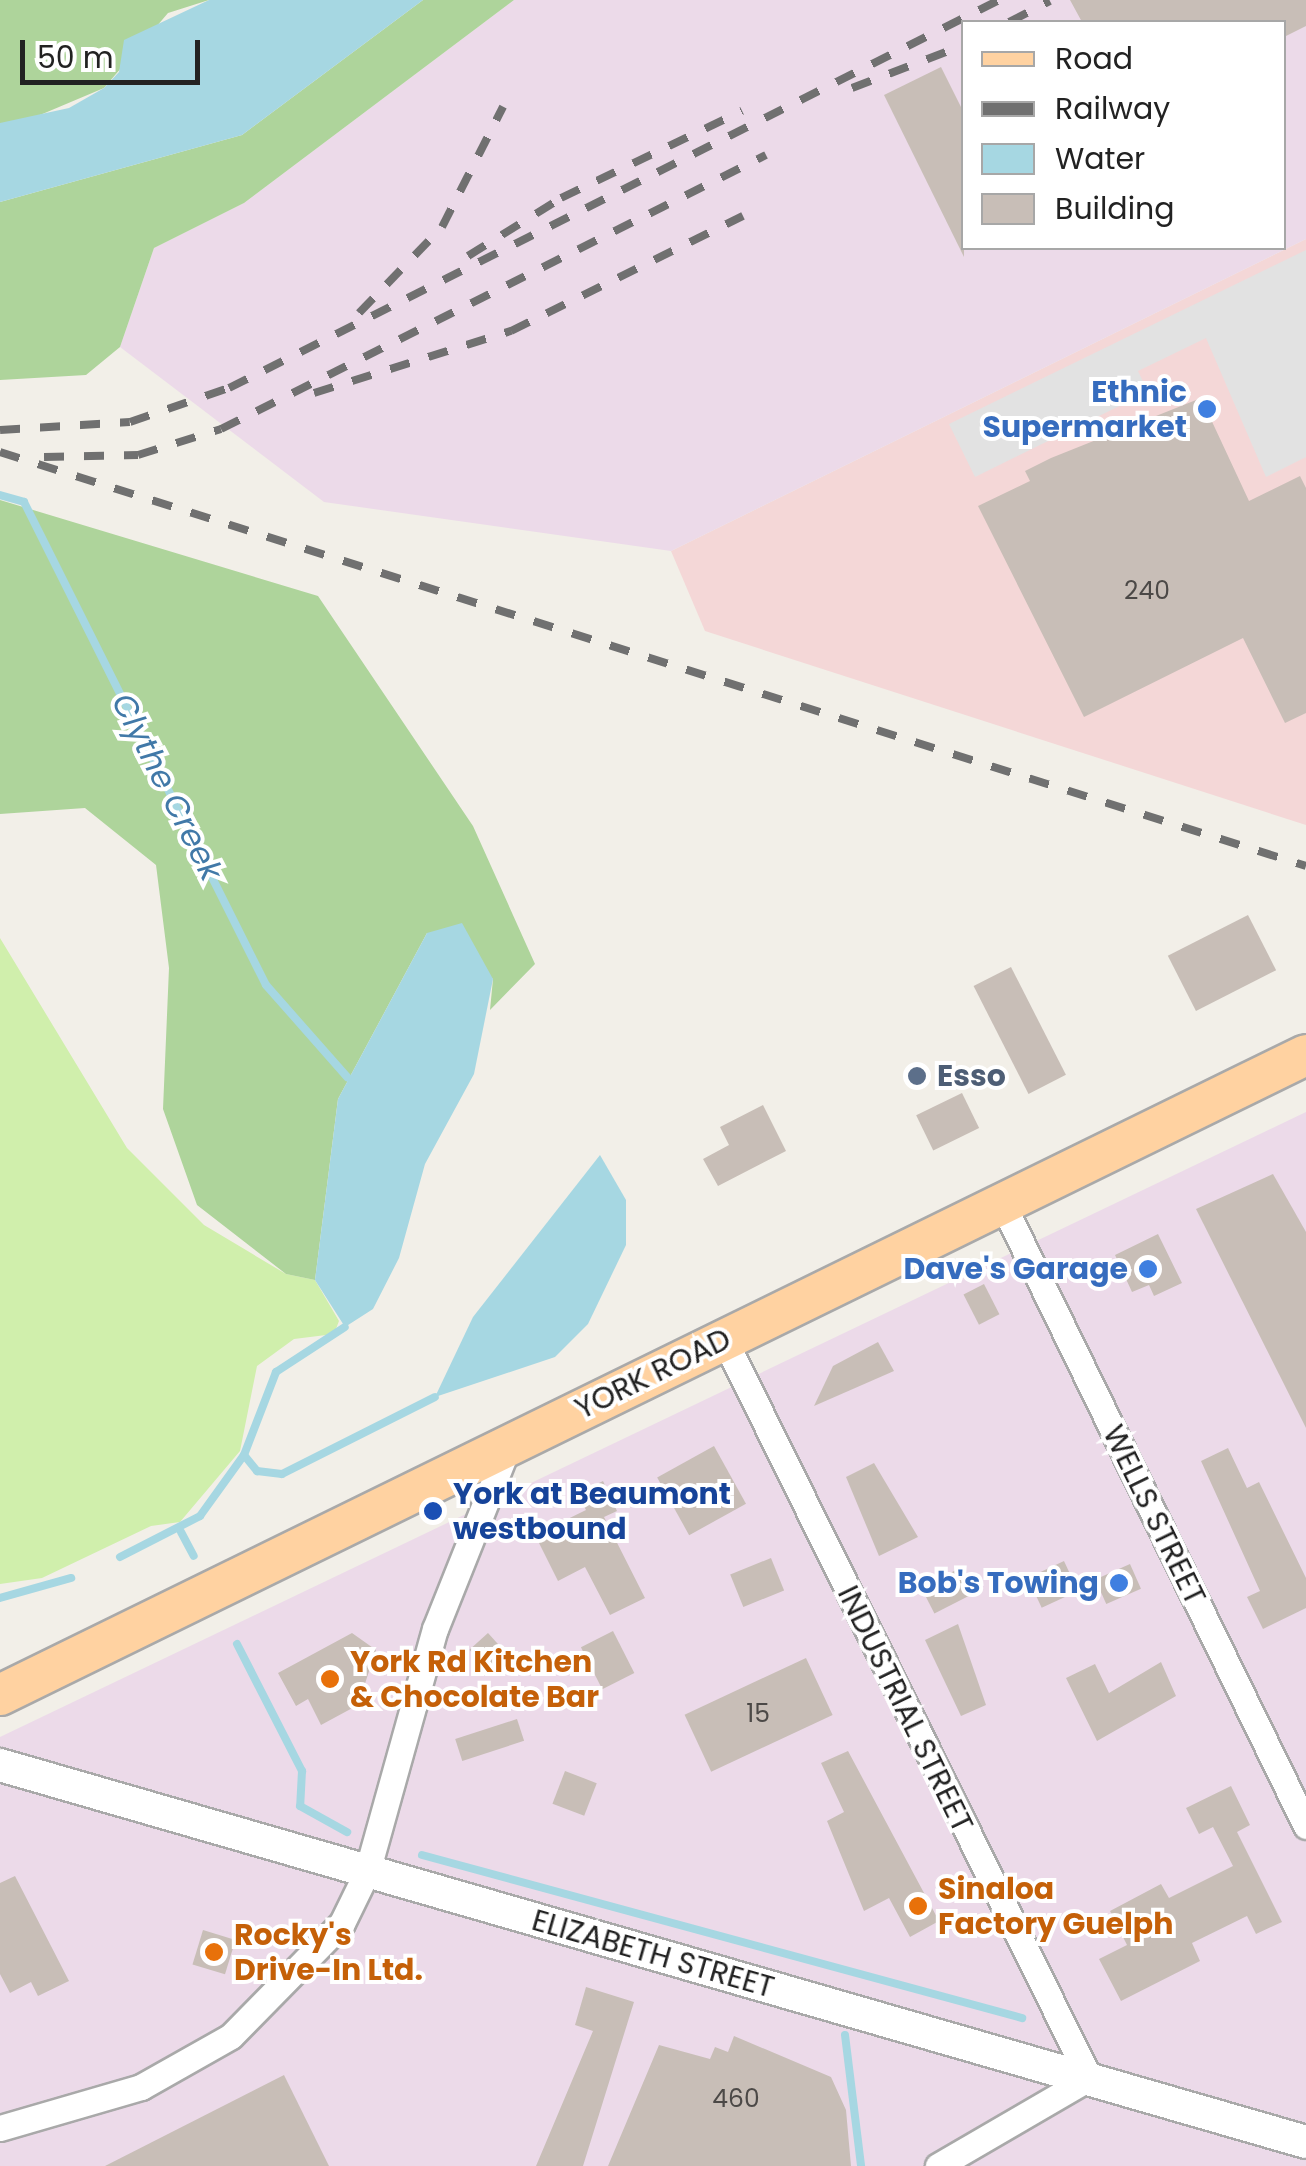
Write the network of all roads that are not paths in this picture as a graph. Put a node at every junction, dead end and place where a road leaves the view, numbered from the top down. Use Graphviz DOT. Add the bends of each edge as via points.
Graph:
graph roads {
  1 [pos="1306,1055"];
  2 [pos="1003,1205"];
  3 [pos="724,1339"];
  4 [pos="510,1444"];
  5 [pos="0,1695"];
  6 [pos="0,1765"];
  7 [pos="1306,1826"];
  8 [pos="366,1872"];
  9 [pos="1089,2078"];
  10 [pos="0,2128"];
  11 [pos="1306,2142"];
  12 [pos="938,2166"];
  1 -- 2 [label="main road, YORK ROAD"];
  2 -- 3 [label="main road, YORK ROAD"];
  2 -- 7 [label="street, WELLS STREET"];
  3 -- 4 [label="main road, YORK ROAD"];
  3 -- 9 [label="street, INDUSTRIAL STREET"];
  4 -- 5 [label="main road, YORK ROAD"];
  4 -- 8 [label="street" via="430,1645"];
  6 -- 8 [label="street, ELIZABETH STREET"];
  8 -- 9 [label="street, ELIZABETH STREET"];
  8 -- 10 [label="street" via="342,1923 231,2036 98,2104"];
  9 -- 11 [label="street, ELIZABETH STREET"];
  9 -- 12 [label="street"];
}
